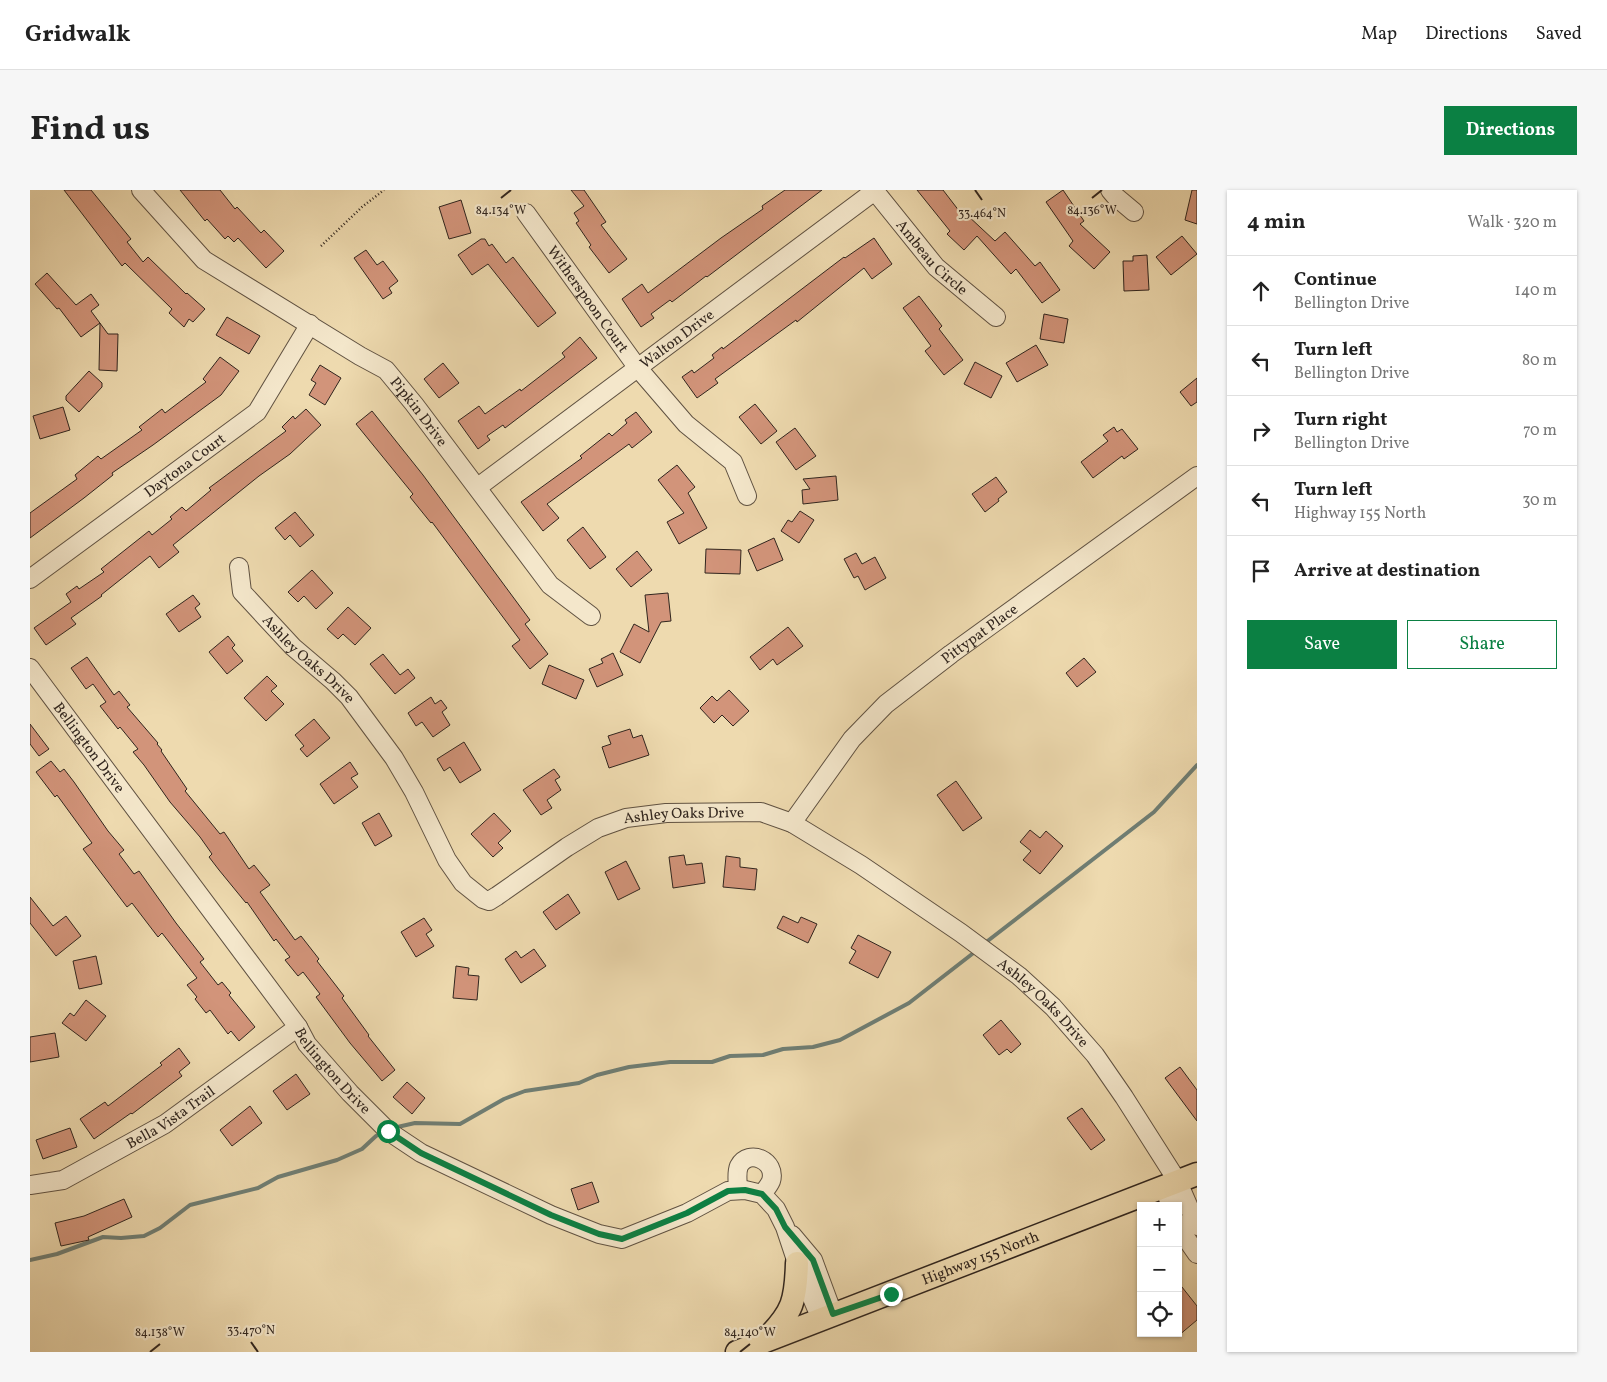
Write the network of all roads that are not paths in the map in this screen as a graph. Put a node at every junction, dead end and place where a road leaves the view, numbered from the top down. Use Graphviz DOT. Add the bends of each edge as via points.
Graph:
graph roads {
  1 [pos="141,190"];
  2 [pos="875,190"];
  3 [pos="1110,190"];
  4 [pos="526,212"];
  5 [pos="1134,212"];
  6 [pos="996,317"];
  7 [pos="310,324"];
  8 [pos="637,367"];
  9 [pos="1197,476"];
  10 [pos="478,487"];
  11 [pos="747,496"];
  12 [pos="239,567"];
  13 [pos="30,580"];
  14 [pos="591,616"];
  15 [pos="30,668"];
  16 [pos="792,823"];
  17 [pos="298,1028"];
  18 [pos="30,1185"];
  19 [pos="1178,1187"];
  20 [pos="738,1190"];
  21 [pos="762,1194"];
  22 [pos="1197,1226"];
  23 [pos="785,1227"];
  24 [pos="1182,1231"];
  25 [pos="1197,1254"];
  26 [pos="797,1263"];
  27 [pos="827,1317"];
  28 [pos="764,1341"];
  29 [pos="737,1352"];
  1 -- 7 [label="street, Pipkin Drive" via="204,260"];
  2 -- 6 [label="street, Ambeau Circle" via="936,267"];
  2 -- 8 [label="street, Walton Drive"];
  3 -- 5 [label="street"];
  4 -- 8 [label="street, Witherspoon Court"];
  7 -- 10 [label="street, Pipkin Drive" via="386,370"];
  7 -- 13 [label="street, Daytona Court" via="258,412"];
  8 -- 10 [label="street, Walton Drive"];
  8 -- 11 [label="street, Witherspoon Court" via="686,424 733,462"];
  9 -- 16 [label="street, Pittypat Place" via="886,704 852,739"];
  10 -- 14 [label="street, Pipkin Drive" via="550,585"];
  12 -- 16 [label="street, Ashley Oaks Drive" via="242,592 293,647 350,698 379,736 414,792 448,860 463,883 483,899 489,901 598,828 626,818 666,813 761,812"];
  15 -- 17 [label="street, Bellington Drive"];
  16 -- 19 [label="street, Ashley Oaks Drive" via="961,933 1019,976 1053,1008 1095,1055 1119,1089"];
  17 -- 18 [label="street, Bella Vista Trail" via="165,1124 63,1180"];
  17 -- 20 [label="street, Bellington Drive" via="307,1044 388,1131 421,1153 551,1215 599,1234 622,1239 687,1213 728,1191"];
  19 -- 22 [label="street, Ashley Oaks Drive"];
  19 -- 27 [label="main road, Highway 155 North"];
  20 -- 21 [label="street, Bellington Drive"];
  20 -- 21 [label="street" via="740,1165 748,1158 758,1158 767,1163 771,1171 771,1180"];
  21 -- 23 [label="street" via="776,1209"];
  23 -- 26 [label="street"];
  23 -- 27 [label="street" via="813,1260"];
  24 -- 25 [label="street"];
  26 -- 27 [label="street"];
  26 -- 28 [label="main road" via="795,1296 789,1311"];
  27 -- 28 [label="main road, Highway 155 North"];
  28 -- 29 [label="main road, Highway 155 North"];
}
